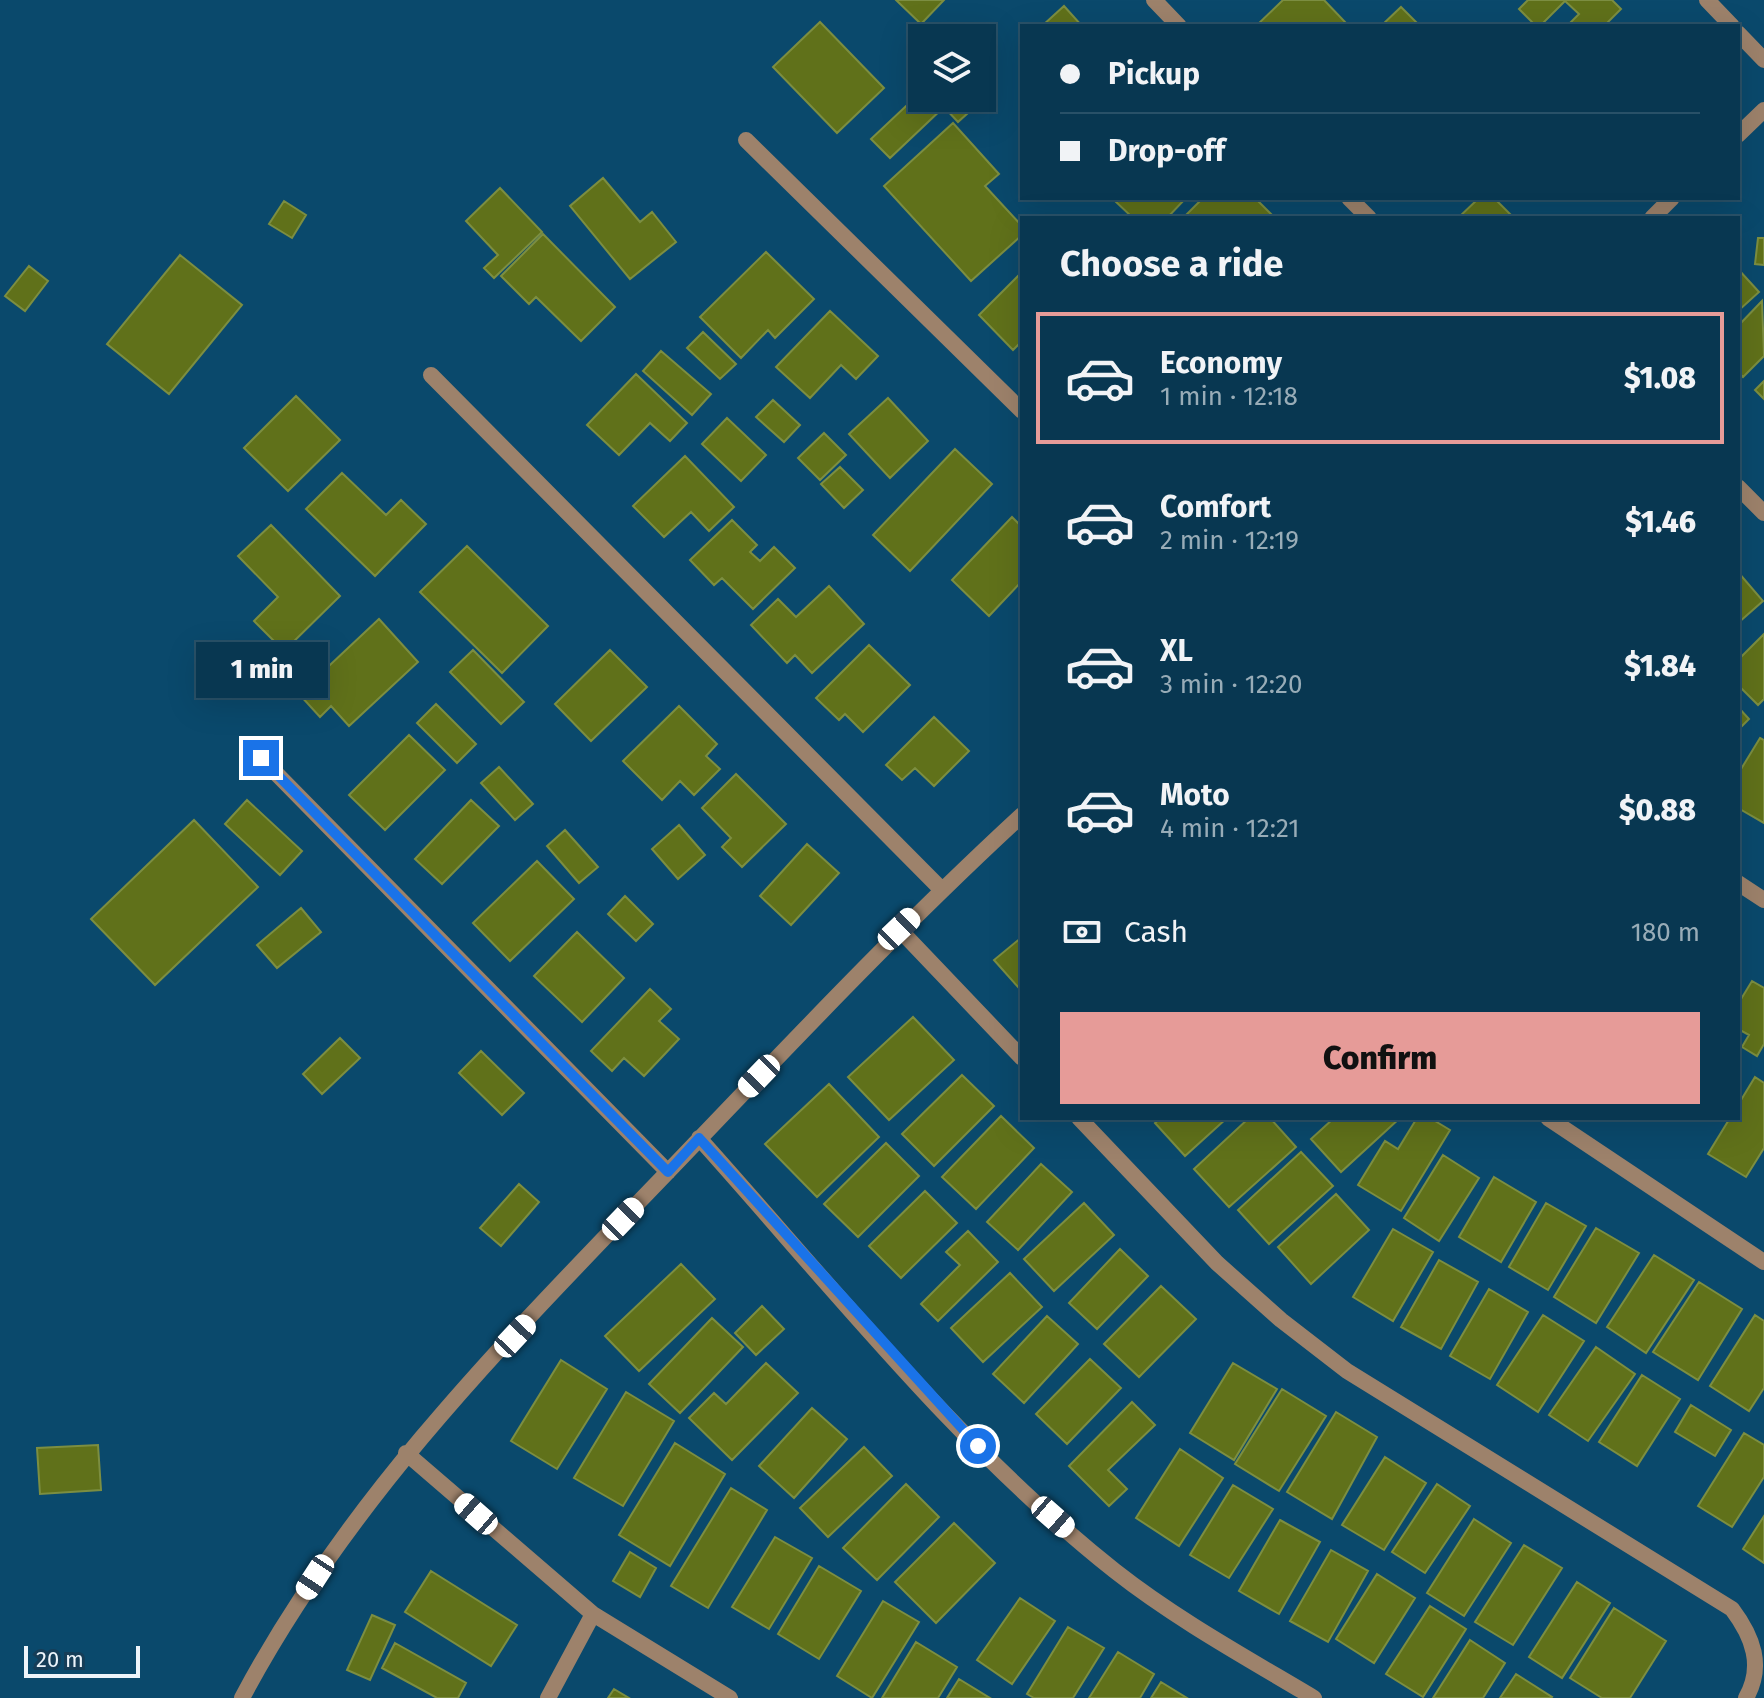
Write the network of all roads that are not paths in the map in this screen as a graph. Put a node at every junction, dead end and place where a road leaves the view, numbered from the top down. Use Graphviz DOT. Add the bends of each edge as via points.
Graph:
graph roads {
  1 [pos="1154,0"];
  2 [pos="1707,0"];
  3 [pos="1177,24"];
  4 [pos="1730,24"];
  5 [pos="1740,35"];
  6 [pos="1764,60"];
  7 [pos="1764,110"];
  8 [pos="1740,133"];
  9 [pos="746,140"];
  10 [pos="1351,200"];
  11 [pos="1670,200"];
  12 [pos="1367,216"];
  13 [pos="1654,216"];
  14 [pos="431,375"];
  15 [pos="1020,409"];
  16 [pos="1740,489"];
  17 [pos="1764,513"];
  18 [pos="261,758"];
  19 [pos="1020,817"];
  20 [pos="1740,884"];
  21 [pos="941,889"];
  22 [pos="1764,900"];
  23 [pos="899,929"];
  24 [pos="1020,1056"];
  25 [pos="1081,1120"];
  26 [pos="1551,1120"];
  27 [pos="699,1138"];
  28 [pos="668,1172"];
  29 [pos="1764,1262"];
  30 [pos="406,1453"];
  31 [pos="593,1614"];
  32 [pos="242,1698"];
  33 [pos="548,1698"];
  34 [pos="730,1698"];
  35 [pos="1314,1698"];
  36 [pos="1746,1698"];
  1 -- 3 [label="street"];
  2 -- 4 [label="street"];
  5 -- 6 [label="street"];
  7 -- 8 [label="street"];
  9 -- 15 [label="street"];
  10 -- 12 [label="street"];
  11 -- 13 [label="street"];
  14 -- 21 [label="street"];
  16 -- 17 [label="street"];
  18 -- 28 [label="street"];
  19 -- 21 [label="street"];
  20 -- 22 [label="street"];
  21 -- 23 [label="street"];
  23 -- 24 [label="street"];
  23 -- 27 [label="street"];
  25 -- 36 [label="street" via="1217,1263 1347,1371 1732,1609 1755,1648 1755,1682"];
  26 -- 29 [label="street"];
  27 -- 28 [label="street"];
  27 -- 35 [label="street" via="959,1428 1032,1499 1116,1571"];
  28 -- 30 [label="street"];
  30 -- 31 [label="street"];
  30 -- 32 [label="street" via="329,1555"];
  31 -- 33 [label="street"];
  31 -- 34 [label="street"];
}
